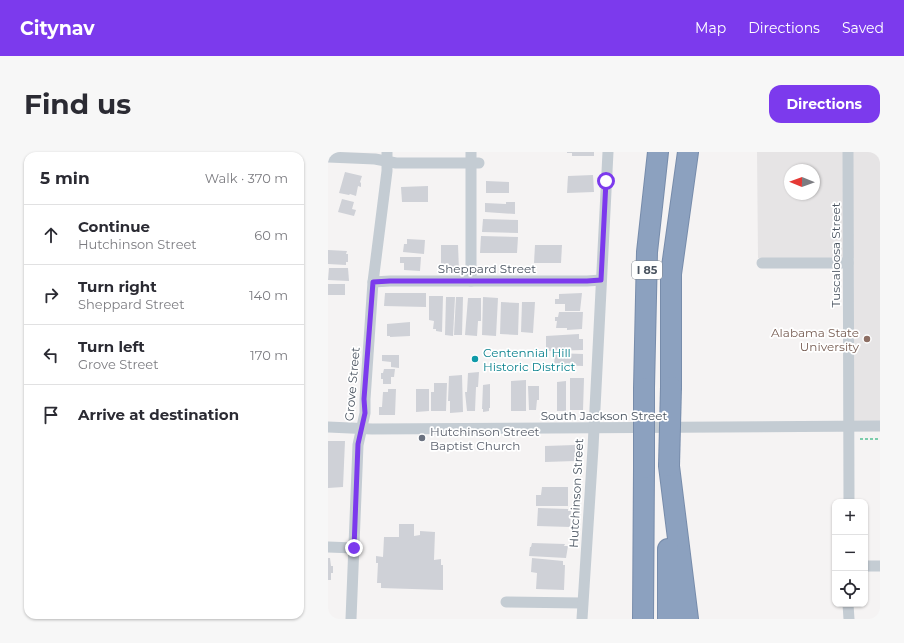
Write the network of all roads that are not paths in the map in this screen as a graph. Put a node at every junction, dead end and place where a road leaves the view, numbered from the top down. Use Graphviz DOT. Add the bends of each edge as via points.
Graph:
graph roads {
  1 [pos="472,152"];
  2 [pos="608,152"];
  3 [pos="658,152"];
  4 [pos="688,152"];
  5 [pos="848,152"];
  6 [pos="387,156"];
  7 [pos="328,157"];
  8 [pos="475,163"];
  9 [pos="848,263"];
  10 [pos="762,264"];
  11 [pos="601,280"];
  12 [pos="471,281"];
  13 [pos="373,282"];
  14 [pos="849,426"];
  15 [pos="880,426"];
  16 [pos="328,427"];
  17 [pos="361,428"];
  18 [pos="593,429"];
  19 [pos="668,466"];
  20 [pos="849,499"];
  21 [pos="643,527"];
  22 [pos="328,547"];
  23 [pos="354,548"];
  24 [pos="868,566"];
  25 [pos="880,566"];
  26 [pos="506,602"];
  27 [pos="582,603"];
  28 [pos="848,607"];
  29 [pos="351,619"];
  30 [pos="582,619"];
  31 [pos="630,619"];
  32 [pos="643,619"];
  33 [pos="668,619"];
  34 [pos="688,619"];
  35 [pos="849,619"];
  1 -- 8 [label="street"];
  2 -- 11 [label="street, Hutchinson Street"];
  3 -- 21 [label="highway, I 85, bridge" via="647,252"];
  4 -- 19 [label="highway, I 85, bridge" via="671,274"];
  5 -- 9 [label="street, Tuscaloosa Street"];
  6 -- 7 [label="street" via="375,159"];
  6 -- 8 [label="street" via="396,162"];
  6 -- 13 [label="street, Grove Street"];
  8 -- 12 [label="street"];
  9 -- 10 [label="street"];
  9 -- 14 [label="street, Tuscaloosa Street"];
  11 -- 12 [label="street, Sheppard Street"];
  11 -- 18 [label="street, Hutchinson Street"];
  12 -- 13 [label="street, Sheppard Street"];
  13 -- 17 [label="street, Grove Street" via="365,413"];
  14 -- 15 [label="street, South Jackson Street"];
  14 -- 18 [label="street, South Jackson Street"];
  14 -- 20 [label="street, Tuscaloosa Street"];
  16 -- 17 [label="street, South Jackson Street"];
  17 -- 18 [label="street, South Jackson Street"];
  17 -- 23 [label="street, Grove Street" via="358,444"];
  18 -- 27 [label="street, Hutchinson Street"];
  19 -- 33 [label="highway, I 85"];
  19 -- 34 [label="highway"];
  21 -- 31 [label="highway"];
  21 -- 32 [label="highway, I 85"];
  22 -- 23 [label="street"];
  23 -- 29 [label="street, Grove Street"];
  24 -- 25 [label="street"];
  26 -- 27 [label="street"];
  27 -- 30 [label="street, Hutchinson Street"];
  28 -- 35 [label="street"];
}
